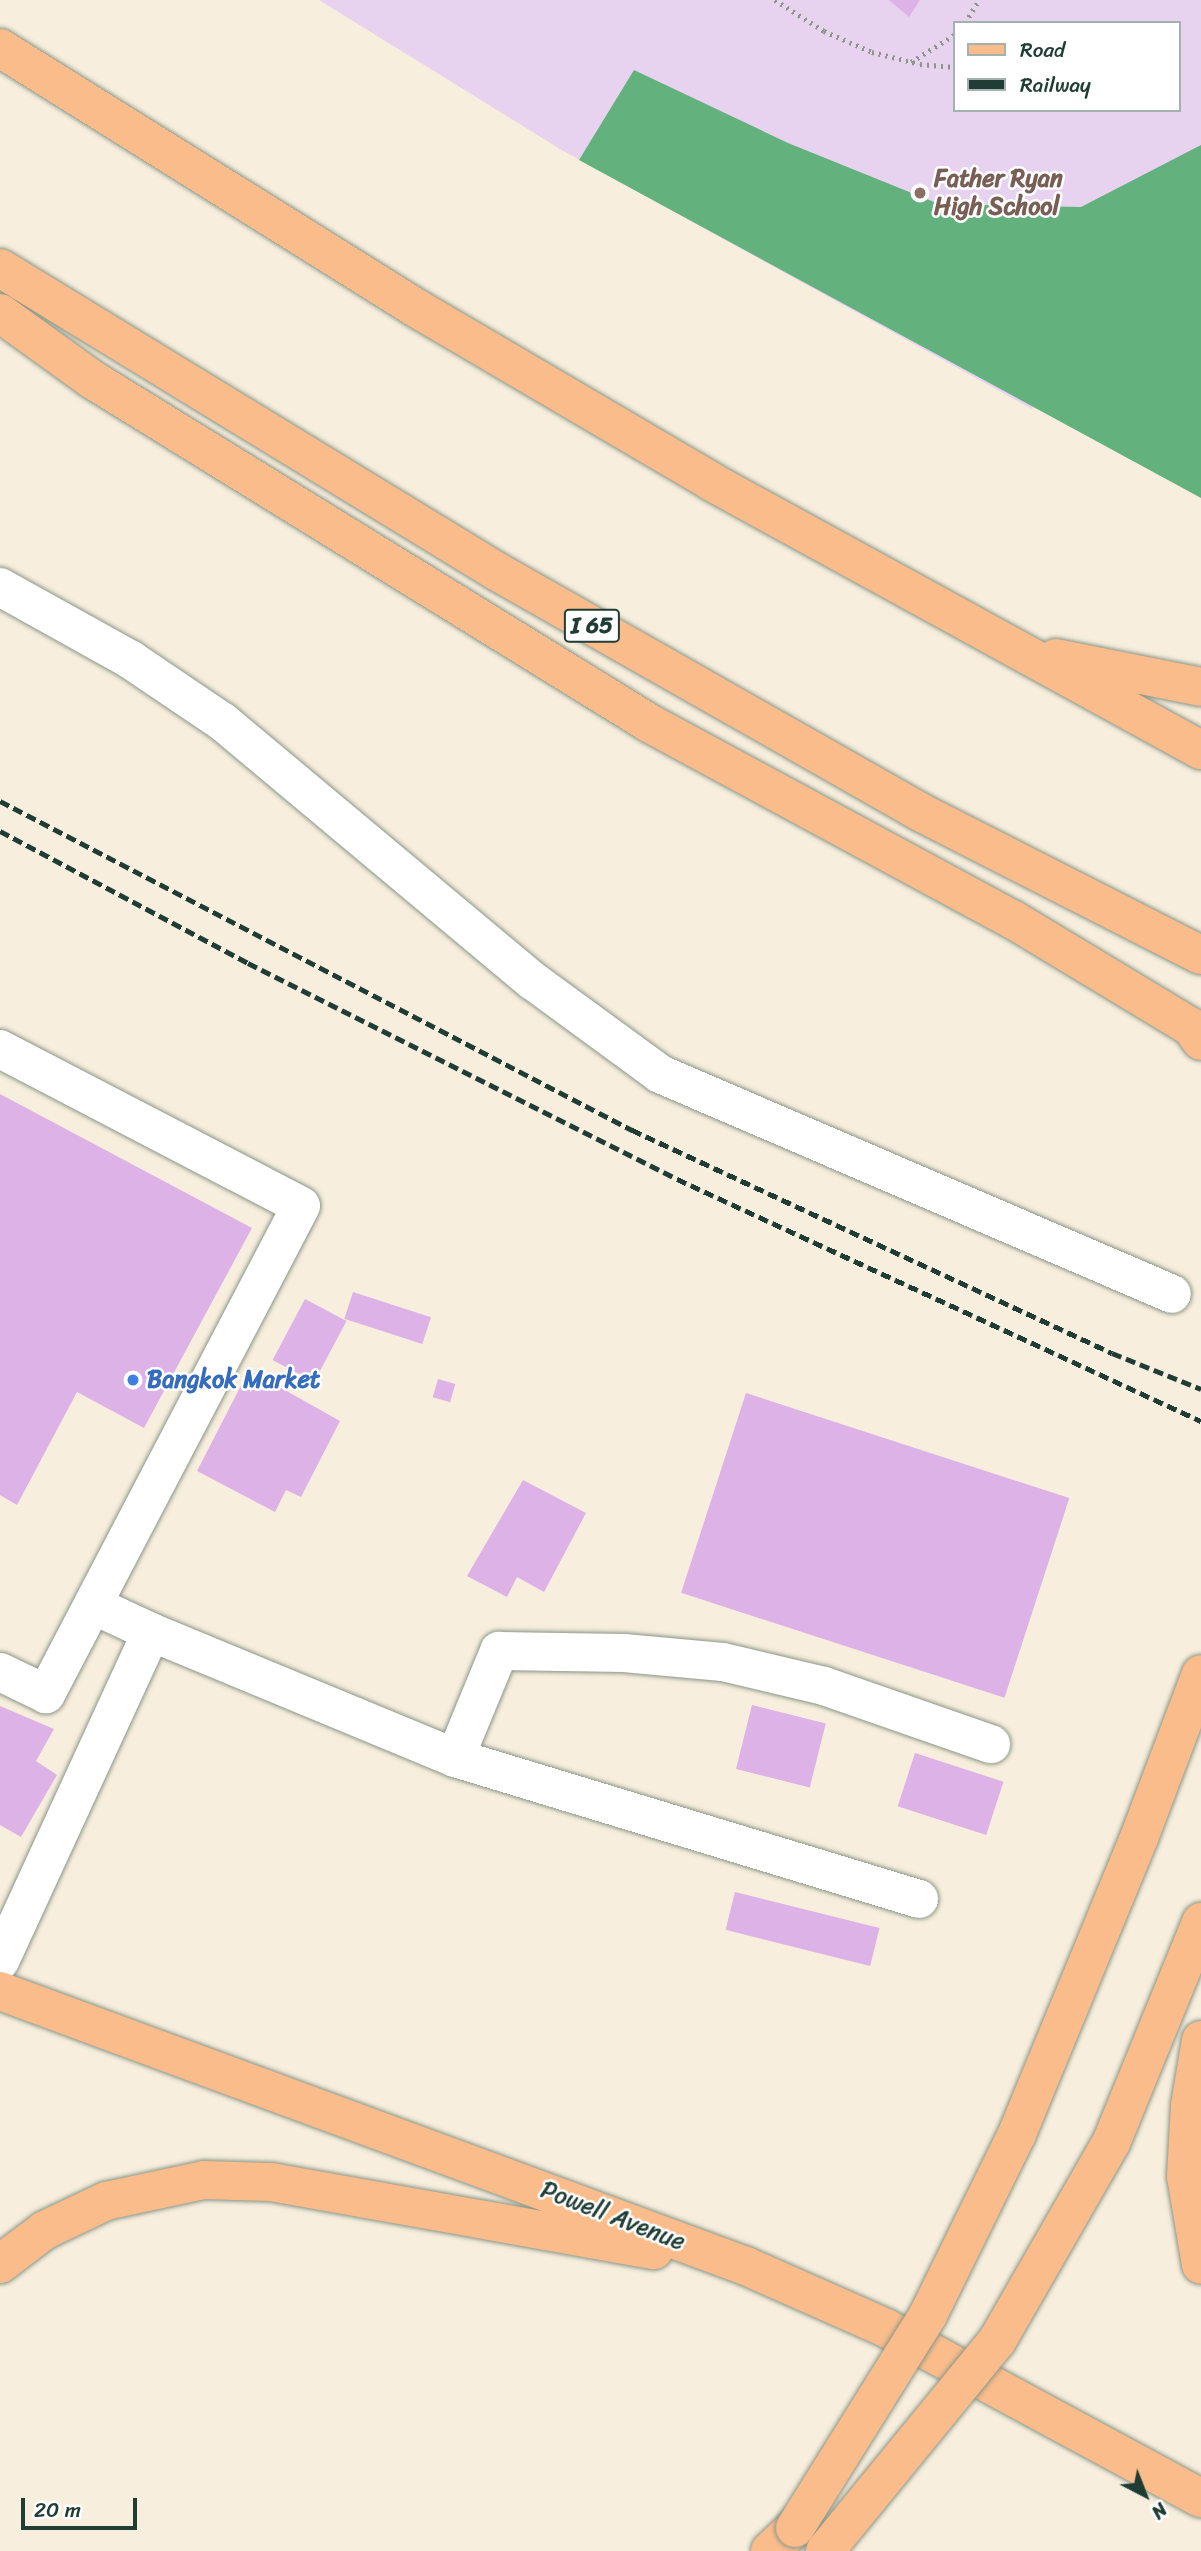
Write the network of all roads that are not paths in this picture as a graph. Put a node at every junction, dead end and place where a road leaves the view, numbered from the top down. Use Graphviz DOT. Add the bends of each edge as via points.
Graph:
graph roads {
  1 [pos="0,48"];
  2 [pos="0,268"];
  3 [pos="0,313"];
  4 [pos="0,587"];
  5 [pos="1016,650"];
  6 [pos="1201,687"];
  7 [pos="1201,750"];
  8 [pos="1201,955"];
  9 [pos="1196,1034"];
  10 [pos="0,1049"];
  11 [pos="1172,1294"];
  12 [pos="93,1605"];
  13 [pos="151,1632"];
  14 [pos="0,1672"];
  15 [pos="1201,1674"];
  16 [pos="991,1744"];
  17 [pos="455,1758"];
  18 [pos="919,1899"];
  19 [pos="1201,1922"];
  20 [pos="0,1961"];
  21 [pos="0,1992"];
  22 [pos="1201,2040"];
  23 [pos="0,2264"];
  24 [pos="1201,2265"];
  25 [pos="746,2266"];
  26 [pos="1201,2498"];
  27 [pos="783,2540"];
  28 [pos="825,2551"];
  1 -- 5 [label="main road" via="440,322 712,482"];
  2 -- 8 [label="main road, I 65" via="496,572 922,813"];
  3 -- 9 [label="main road" via="93,380 649,723 1012,919"];
  4 -- 11 [label="lane" via="131,660 222,722 533,981 660,1074"];
  5 -- 6 [label="main road"];
  5 -- 7 [label="main road"];
  10 -- 12 [label="lane" via="301,1206"];
  12 -- 13 [label="lane"];
  12 -- 14 [label="lane" via="46,1694"];
  13 -- 17 [label="lane"];
  13 -- 20 [label="lane"];
  15 -- 27 [label="main road, bridge" via="1017,2134 928,2315"];
  16 -- 17 [label="lane" via="824,1686 723,1662 624,1653 499,1651"];
  17 -- 18 [label="lane"];
  19 -- 28 [label="main road, bridge" via="1111,2143 997,2342"];
  21 -- 25 [label="main road, Powell Avenue"];
  22 -- 24 [label="main road" via="1190,2105 1186,2176"];
  23 -- 25 [label="main road" via="45,2230 106,2201 171,2184 238,2180"];
  25 -- 26 [label="main road, Powell Avenue" via="886,2328"];
}
